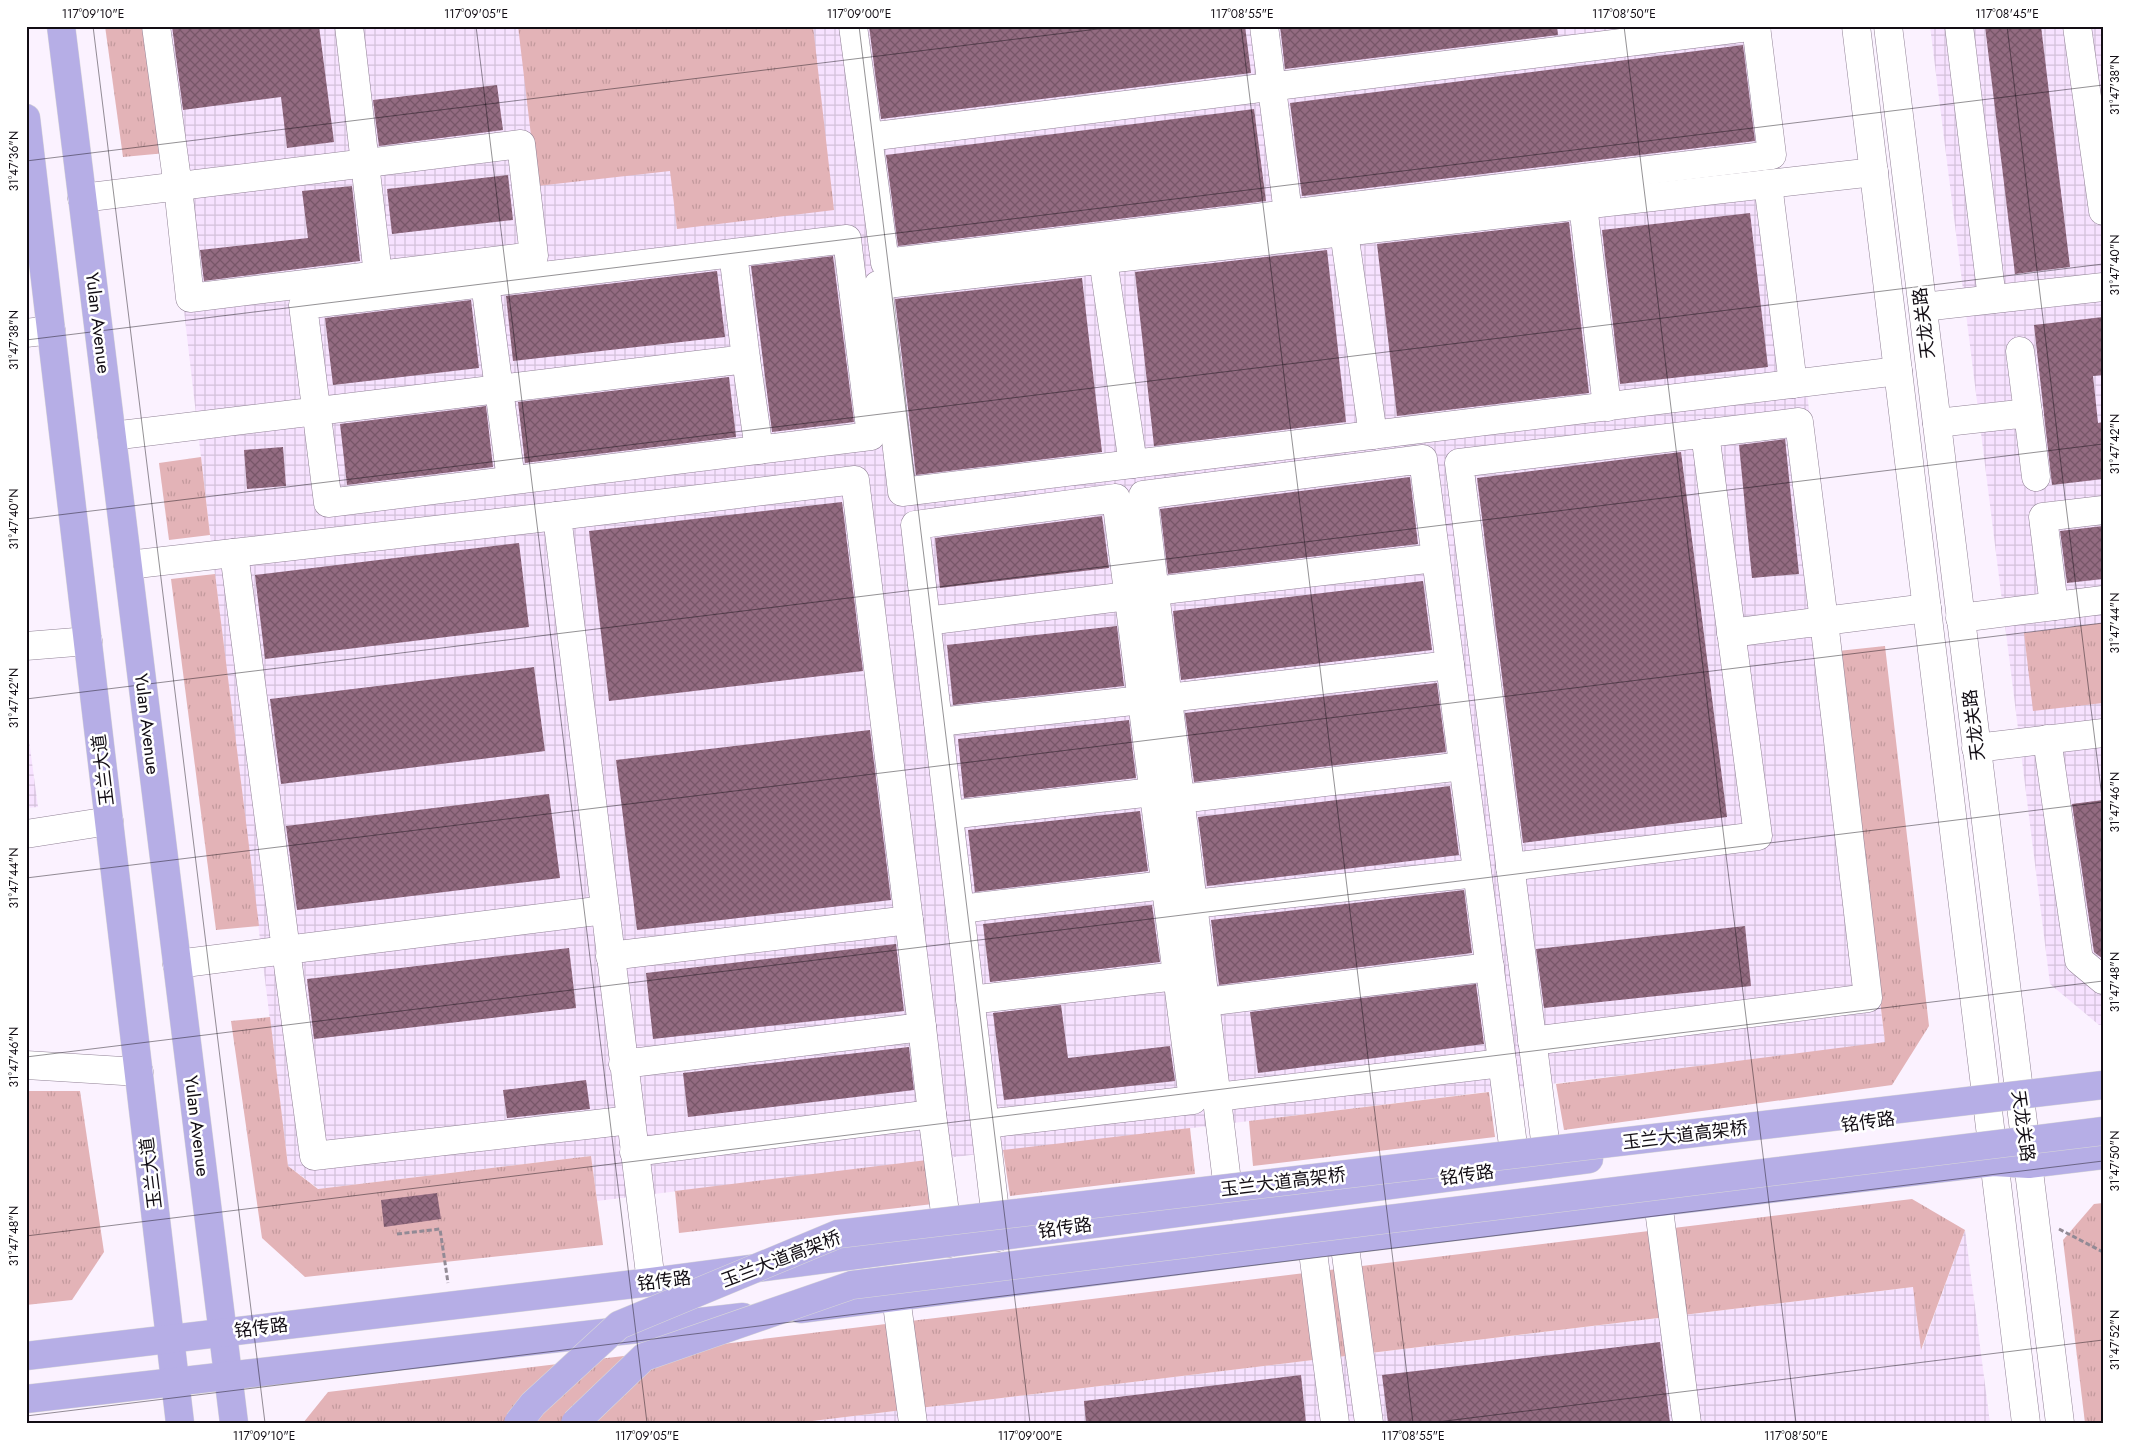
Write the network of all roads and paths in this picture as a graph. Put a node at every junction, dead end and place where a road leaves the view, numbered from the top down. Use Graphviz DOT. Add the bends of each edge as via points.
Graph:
graph roads {
  1 [pos="61,26"];
  2 [pos="156,26"];
  3 [pos="349,26"];
  4 [pos="853,26"];
  5 [pos="1264,26"];
  6 [pos="1756,26"];
  7 [pos="1856,26"];
  8 [pos="1888,26"];
  9 [pos="1959,26"];
  10 [pos="2077,26"];
  11 [pos="1272,87"];
  12 [pos="26,118"];
  13 [pos="868,137"];
  14 [pos="365,162"];
  15 [pos="29,166"];
  16 [pos="1874,172"];
  17 [pos="1768,184"];
  18 [pos="178,187"];
  19 [pos="82,198"];
  20 [pos="1583,205"];
  21 [pos="2103,211"];
  22 [pos="1288,214"];
  23 [pos="1344,232"];
  24 [pos="733,253"];
  25 [pos="1103,259"];
  26 [pos="378,274"];
  27 [pos="485,283"];
  28 [pos="2103,287"];
  29 [pos="1992,299"];
  30 [pos="1922,307"];
  31 [pos="39,331"];
  32 [pos="2020,351"];
  33 [pos="746,359"];
  34 [pos="1898,371"];
  35 [pos="1793,384"];
  36 [pos="499,388"];
  37 [pos="1607,407"];
  38 [pos="317,410"];
  39 [pos="2028,413"];
  40 [pos="1937,423"];
  41 [pos="1705,434"];
  42 [pos="1373,435"];
  43 [pos="112,436"];
  44 [pos="759,450"];
  45 [pos="1133,464"];
  46 [pos="2036,477"];
  47 [pos="511,480"];
  48 [pos="2103,510"];
  49 [pos="558,516"];
  50 [pos="234,553"];
  51 [pos="1436,558"];
  52 [pos="128,565"];
  53 [pos="1142,593"];
  54 [pos="2103,600"];
  55 [pos="2054,606"];
  56 [pos="1927,608"];
  57 [pos="1960,618"];
  58 [pos="1824,620"];
  59 [pos="926,621"];
  60 [pos="1731,632"];
  61 [pos="88,641"];
  62 [pos="26,646"];
  63 [pos="1450,665"];
  64 [pos="1155,699"];
  65 [pos="938,722"];
  66 [pos="2103,733"];
  67 [pos="2047,739"];
  68 [pos="1976,748"];
  69 [pos="1463,766"];
  70 [pos="1153,792"];
  71 [pos="1180,799"];
  72 [pos="949,815"];
  73 [pos="109,821"];
  74 [pos="26,834"];
  75 [pos="1510,867"];
  76 [pos="1477,873"];
  77 [pos="1165,885"];
  78 [pos="1193,904"];
  79 [pos="960,909"];
  80 [pos="605,910"];
  81 [pos="909,920"];
  82 [pos="286,950"];
  83 [pos="610,956"];
  84 [pos="177,964"];
  85 [pos="1490,967"];
  86 [pos="1177,976"];
  87 [pos="2103,980"];
  88 [pos="970,1000"];
  89 [pos="1205,1002"];
  90 [pos="922,1027"];
  91 [pos="1532,1041"];
  92 [pos="1502,1063"];
  93 [pos="623,1064"];
  94 [pos="26,1065"];
  95 [pos="139,1072"];
  96 [pos="2103,1086"];
  97 [pos="2103,1090"];
  98 [pos="1217,1096"];
  99 [pos="2019,1099"];
  100 [pos="1988,1106"];
  101 [pos="932,1114"];
  102 [pos="630,1120"];
  103 [pos="985,1124"];
  104 [pos="2103,1131"];
  105 [pos="634,1152"];
  106 [pos="2103,1155"];
  107 [pos="1993,1162"];
  108 [pos="1548,1164"];
  109 [pos="2029,1164"];
  110 [pos="1516,1168"];
  111 [pos="1658,1202"];
  112 [pos="1230,1206"];
  113 [pos="2035,1216"];
  114 [pos="397,1234"];
  115 [pos="998,1237"];
  116 [pos="1344,1240"];
  117 [pos="949,1243"];
  118 [pos="1312,1244"];
  119 [pos="2103,1252"];
  120 [pos="651,1282"];
  121 [pos="896,1297"];
  122 [pos="451,1306"];
  123 [pos="223,1333"];
  124 [pos="170,1339"];
  125 [pos="26,1356"];
  126 [pos="228,1375"];
  127 [pos="175,1382"];
  128 [pos="26,1399"];
  129 [pos="180,1423"];
  130 [pos="234,1423"];
  131 [pos="518,1423"];
  132 [pos="576,1423"];
  133 [pos="913,1423"];
  134 [pos="1335,1423"];
  135 [pos="1369,1423"];
  136 [pos="1688,1423"];
  137 [pos="2026,1423"];
  138 [pos="2060,1423"];
  1 -- 19 [label="main road, Yulan Avenue"];
  2 -- 18 [label="street"];
  3 -- 14 [label="street"];
  4 -- 13 [label="street"];
  5 -- 11 [label="street"];
  6 -- 11 [label="street"];
  6 -- 22 [label="street" via="1772,155"];
  7 -- 16 [label="street, 天龙关路"];
  8 -- 30 [label="street, 天龙关路"];
  9 -- 29 [label="street"];
  10 -- 21 [label="street"];
  11 -- 13 [label="street"];
  11 -- 22 [label="street"];
  12 -- 15 [label="main road, 玉兰大道"];
  13 -- 22 [label="street" via="885,263"];
  14 -- 18 [label="street"];
  14 -- 26 [label="street"];
  14 -- 26 [label="street" via="521,144 534,256"];
  15 -- 31 [label="main road, 玉兰大道"];
  16 -- 17 [label="street"];
  16 -- 34 [label="street, 天龙关路"];
  17 -- 20 [label="street"];
  17 -- 35 [label="street"];
  18 -- 19 [label="street"];
  18 -- 26 [label="street" via="190,298"];
  19 -- 43 [label="main road, Yulan Avenue"];
  20 -- 23 [label="street"];
  20 -- 37 [label="street"];
  23 -- 25 [label="street"];
  23 -- 42 [label="street"];
  24 -- 27 [label="street"];
  24 -- 33 [label="street"];
  24 -- 44 [label="street" via="847,239 871,436"];
  25 -- 45 [label="street"];
  25 -- 45 [label="street" via="878,284 902,492"];
  27 -- 36 [label="street"];
  27 -- 38 [label="street" via="303,305"];
  28 -- 29 [label="street"];
  29 -- 30 [label="street"];
  30 -- 40 [label="street, 天龙关路"];
  31 -- 61 [label="main road, 玉兰大道"];
  32 -- 39 [label="street"];
  33 -- 36 [label="street"];
  33 -- 44 [label="street"];
  34 -- 35 [label="street"];
  34 -- 56 [label="street, 天龙关路"];
  35 -- 37 [label="street"];
  36 -- 38 [label="street"];
  36 -- 47 [label="street"];
  37 -- 42 [label="street"];
  38 -- 43 [label="street"];
  38 -- 47 [label="street" via="328,503"];
  39 -- 40 [label="street"];
  39 -- 46 [label="street"];
  40 -- 57 [label="street, 天龙关路"];
  41 -- 58 [label="street" via="1799,422"];
  41 -- 60 [label="street"];
  41 -- 75 [label="street" via="1458,463"];
  42 -- 45 [label="street"];
  43 -- 52 [label="main road, Yulan Avenue"];
  44 -- 47 [label="street"];
  48 -- 55 [label="street" via="2043,517"];
  49 -- 50 [label="street"];
  49 -- 80 [label="street"];
  49 -- 81 [label="street" via="855,480"];
  50 -- 52 [label="street"];
  50 -- 82 [label="street"];
  51 -- 53 [label="street"];
  51 -- 53 [label="street" via="1423,459 1143,495"];
  51 -- 63 [label="street"];
  52 -- 84 [label="main road, Yulan Avenue"];
  53 -- 59 [label="street"];
  53 -- 59 [label="street" via="1116,498 915,525"];
  53 -- 64 [label="street"];
  54 -- 55 [label="street"];
  55 -- 57 [label="street"];
  56 -- 58 [label="street"];
  56 -- 100 [label="street, 天龙关路"];
  57 -- 68 [label="street, 天龙关路"];
  58 -- 60 [label="street"];
  58 -- 91 [label="street" via="1868,998"];
  59 -- 65 [label="street"];
  60 -- 75 [label="street" via="1758,836"];
  61 -- 62 [label="street"];
  61 -- 73 [label="main road, 玉兰大道"];
  63 -- 64 [label="street"];
  63 -- 69 [label="street"];
  64 -- 65 [label="street"];
  64 -- 70 [label="street"];
  64 -- 71 [label="street"];
  65 -- 72 [label="street"];
  66 -- 67 [label="street"];
  67 -- 68 [label="street"];
  67 -- 87 [label="street" via="2078,960"];
  68 -- 99 [label="street, 天龙关路"];
  69 -- 71 [label="street"];
  69 -- 76 [label="street"];
  70 -- 72 [label="street"];
  70 -- 77 [label="street"];
  71 -- 78 [label="street"];
  72 -- 79 [label="street"];
  73 -- 74 [label="street"];
  73 -- 95 [label="main road, 玉兰大道"];
  75 -- 91 [label="street"];
  76 -- 78 [label="street"];
  76 -- 85 [label="street"];
  77 -- 79 [label="street"];
  77 -- 86 [label="street"];
  78 -- 89 [label="street"];
  79 -- 88 [label="street"];
  80 -- 82 [label="street"];
  80 -- 83 [label="street"];
  81 -- 83 [label="street"];
  81 -- 90 [label="street"];
  82 -- 84 [label="street"];
  82 -- 102 [label="street" via="314,1156"];
  83 -- 93 [label="street"];
  84 -- 123 [label="main road, Yulan Avenue"];
  85 -- 89 [label="street"];
  85 -- 92 [label="street"];
  86 -- 88 [label="street"];
  86 -- 103 [label="street" via="1192,1100"];
  88 -- 103 [label="street"];
  89 -- 98 [label="street"];
  90 -- 93 [label="street"];
  90 -- 101 [label="street"];
  91 -- 108 [label="street"];
  92 -- 98 [label="street"];
  92 -- 110 [label="street"];
  93 -- 102 [label="street"];
  94 -- 95 [label="street"];
  95 -- 124 [label="main road, 玉兰大道"];
  96 -- 131 [label="main road, 玉兰大道高架桥, bridge" via="838,1234 618,1325 533,1404"];
  97 -- 99 [label="main road, 铭传路"];
  98 -- 112 [label="street"];
  99 -- 100 [label="main road, 铭传路"];
  99 -- 109 [label="street, 天龙关路"];
  100 -- 107 [label="street, 天龙关路"];
  100 -- 108 [label="main road, 铭传路"];
  101 -- 105 [label="street"];
  101 -- 117 [label="street"];
  102 -- 105 [label="street"];
  103 -- 115 [label="street"];
  104 -- 132 [label="main road, bridge" via="852,1285 644,1357"];
  105 -- 120 [label="street"];
  106 -- 109 [label="main road"];
  107 -- 109 [label="main road"];
  107 -- 111 [label="main road"];
  107 -- 137 [label="street, 天龙关路"];
  108 -- 110 [label="main road, 铭传路"];
  109 -- 113 [label="street, 天龙关路"];
  110 -- 112 [label="main road, 铭传路"];
  111 -- 116 [label="main road"];
  111 -- 136 [label="street"];
  112 -- 115 [label="main road, 铭传路"];
  113 -- 119 [label="path"];
  113 -- 138 [label="street, 天龙关路"];
  114 -- 122 [label="path" via="440,1229"];
  115 -- 117 [label="main road, 铭传路"];
  116 -- 118 [label="main road"];
  116 -- 135 [label="street"];
  117 -- 120 [label="main road, 铭传路"];
  118 -- 121 [label="main road"];
  118 -- 134 [label="street"];
  120 -- 122 [label="main road, 铭传路"];
  121 -- 126 [label="main road"];
  121 -- 133 [label="street"];
  122 -- 123 [label="main road, 铭传路"];
  123 -- 124 [label="main road, 铭传路"];
  123 -- 126 [label="main road, Yulan Avenue"];
  124 -- 125 [label="main road, 铭传路"];
  124 -- 127 [label="main road, 玉兰大道"];
  126 -- 127 [label="main road"];
  126 -- 130 [label="main road, Yulan Avenue"];
  127 -- 128 [label="main road"];
  127 -- 129 [label="main road, 玉兰大道"];
}
